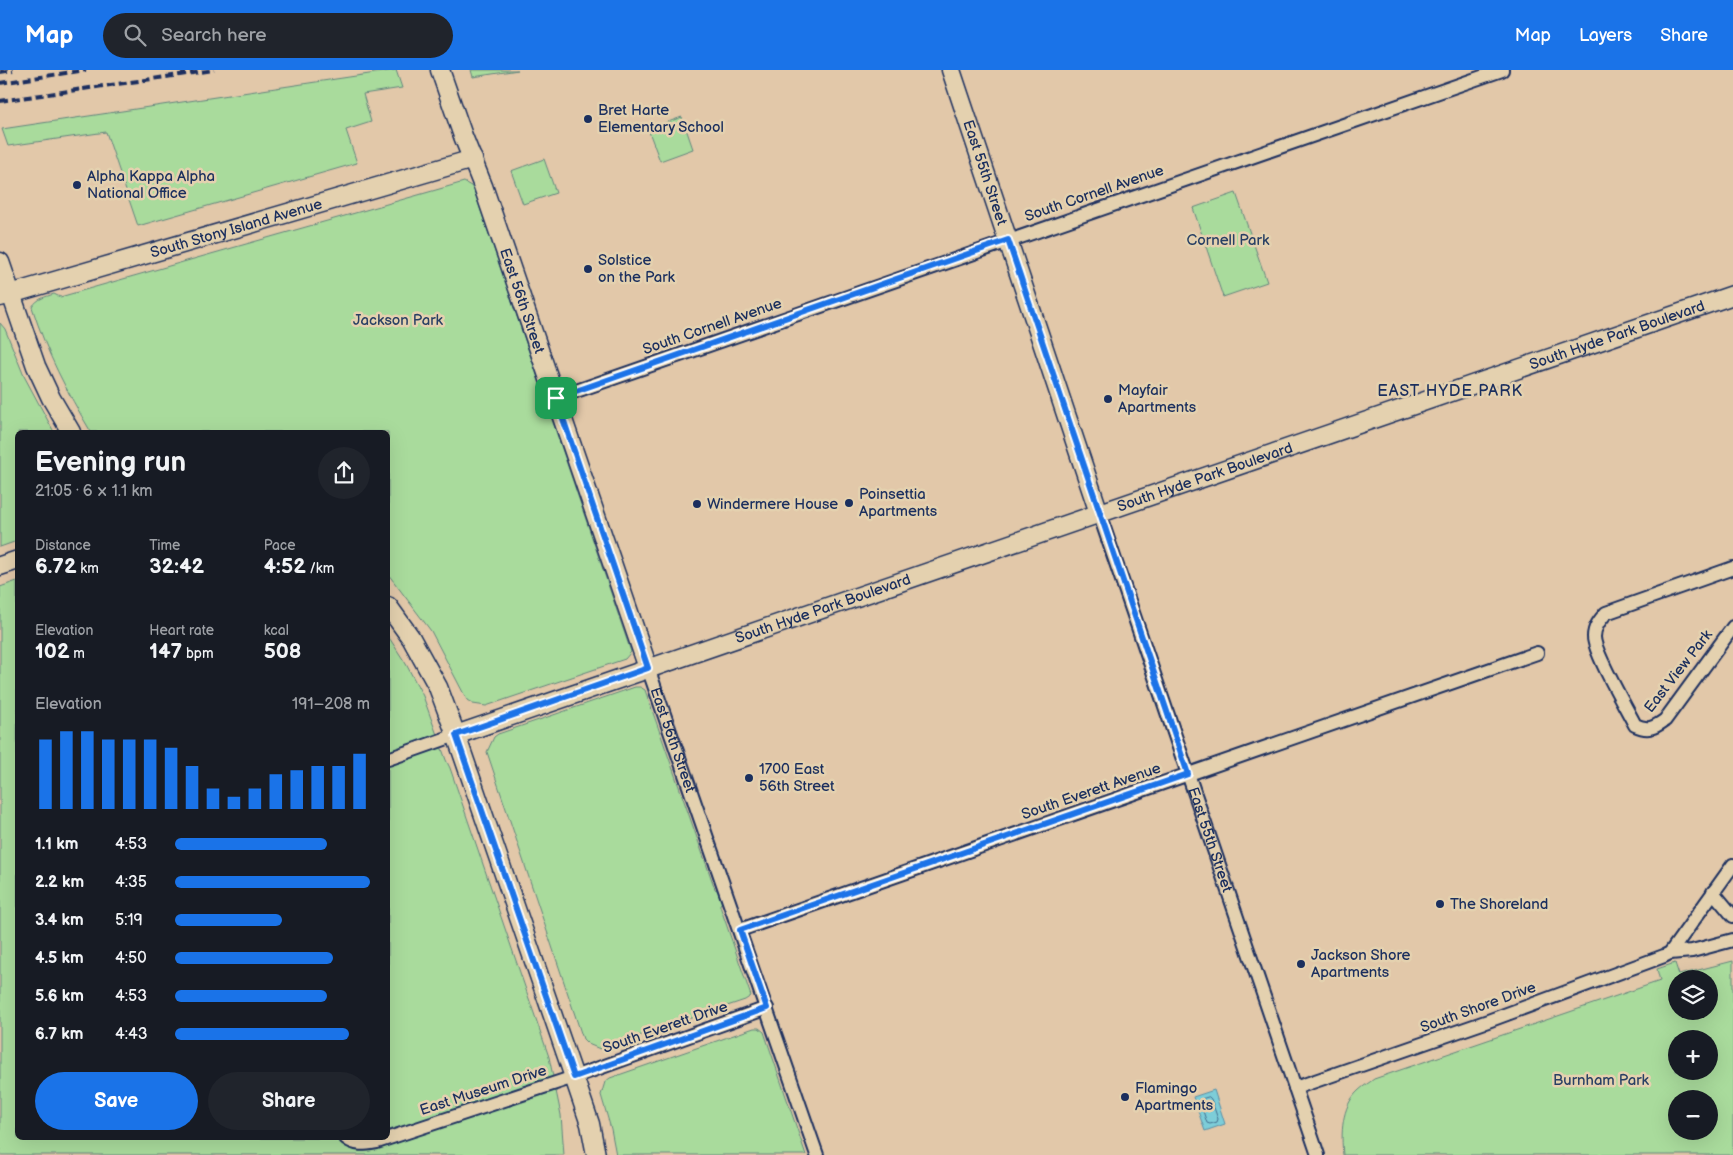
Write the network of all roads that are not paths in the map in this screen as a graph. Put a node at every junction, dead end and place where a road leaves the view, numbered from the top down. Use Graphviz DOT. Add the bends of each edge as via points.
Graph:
graph roads {
  1 [pos="440,70"];
  2 [pos="951,70"];
  3 [pos="1502,70"];
  4 [pos="473,159"];
  5 [pos="1008,240"];
  6 [pos="0,262"];
  7 [pos="6,295"];
  8 [pos="1733,295"];
  9 [pos="556,398"];
  10 [pos="70,430"];
  11 [pos="1099,513"];
  12 [pos="15,561"];
  13 [pos="0,566"];
  14 [pos="1733,568"];
  15 [pos="390,609"];
  16 [pos="1733,626"];
  17 [pos="1537,653"];
  18 [pos="648,668"];
  19 [pos="456,735"];
  20 [pos="390,758"];
  21 [pos="1188,774"];
  22 [pos="1733,865"];
  23 [pos="1713,892"];
  24 [pos="1733,916"];
  25 [pos="740,930"];
  26 [pos="1733,940"];
  27 [pos="1670,953"];
  28 [pos="767,1008"];
  29 [pos="574,1077"];
  30 [pos="1295,1088"];
  31 [pos="390,1138"];
  32 [pos="349,1140"];
  33 [pos="383,1140"];
  34 [pos="596,1155"];
  35 [pos="817,1155"];
  36 [pos="1318,1155"];
  1 -- 4 [label="street, East 56th Street"];
  2 -- 5 [label="street, East 55th Street"];
  3 -- 5 [label="street, South Cornell Avenue"];
  4 -- 7 [label="street, South Stony Island Avenue"];
  4 -- 9 [label="street, East 56th Street"];
  5 -- 9 [label="street, South Cornell Avenue"];
  5 -- 11 [label="street, East 55th Street"];
  6 -- 7 [label="street"];
  7 -- 10 [label="street" via="51,398"];
  8 -- 11 [label="street, South Hyde Park Boulevard"];
  9 -- 18 [label="street, East 56th Street"];
  11 -- 18 [label="street, South Hyde Park Boulevard"];
  11 -- 21 [label="street, East 55th Street"];
  12 -- 13 [label="street"];
  14 -- 16 [label="street, East View Park" via="1606,613 1597,624 1594,637 1598,652 1635,725 1644,729 1654,728 1665,720"];
  15 -- 19 [label="street" via="412,638 438,687"];
  17 -- 21 [label="street, South Everett Avenue"];
  18 -- 19 [label="street, South Hyde Park Boulevard"];
  18 -- 25 [label="street, East 56th Street"];
  19 -- 20 [label="street"];
  19 -- 29 [label="street"];
  21 -- 25 [label="street, South Everett Avenue"];
  21 -- 30 [label="street, East 55th Street"];
  22 -- 23 [label="street"];
  23 -- 24 [label="street"];
  23 -- 27 [label="street"];
  25 -- 28 [label="street, East 56th Street"];
  26 -- 27 [label="street, South Shore Drive"];
  27 -- 30 [label="street, South Shore Drive"];
  28 -- 29 [label="street, South Everett Drive"];
  28 -- 35 [label="street, East 56th Street"];
  29 -- 31 [label="street, East Museum Drive"];
  29 -- 34 [label="street" via="590,1124"];
  30 -- 36 [label="street, East 55th Street"];
  32 -- 33 [label="street, East Museum Drive" via="362,1145"];
}
